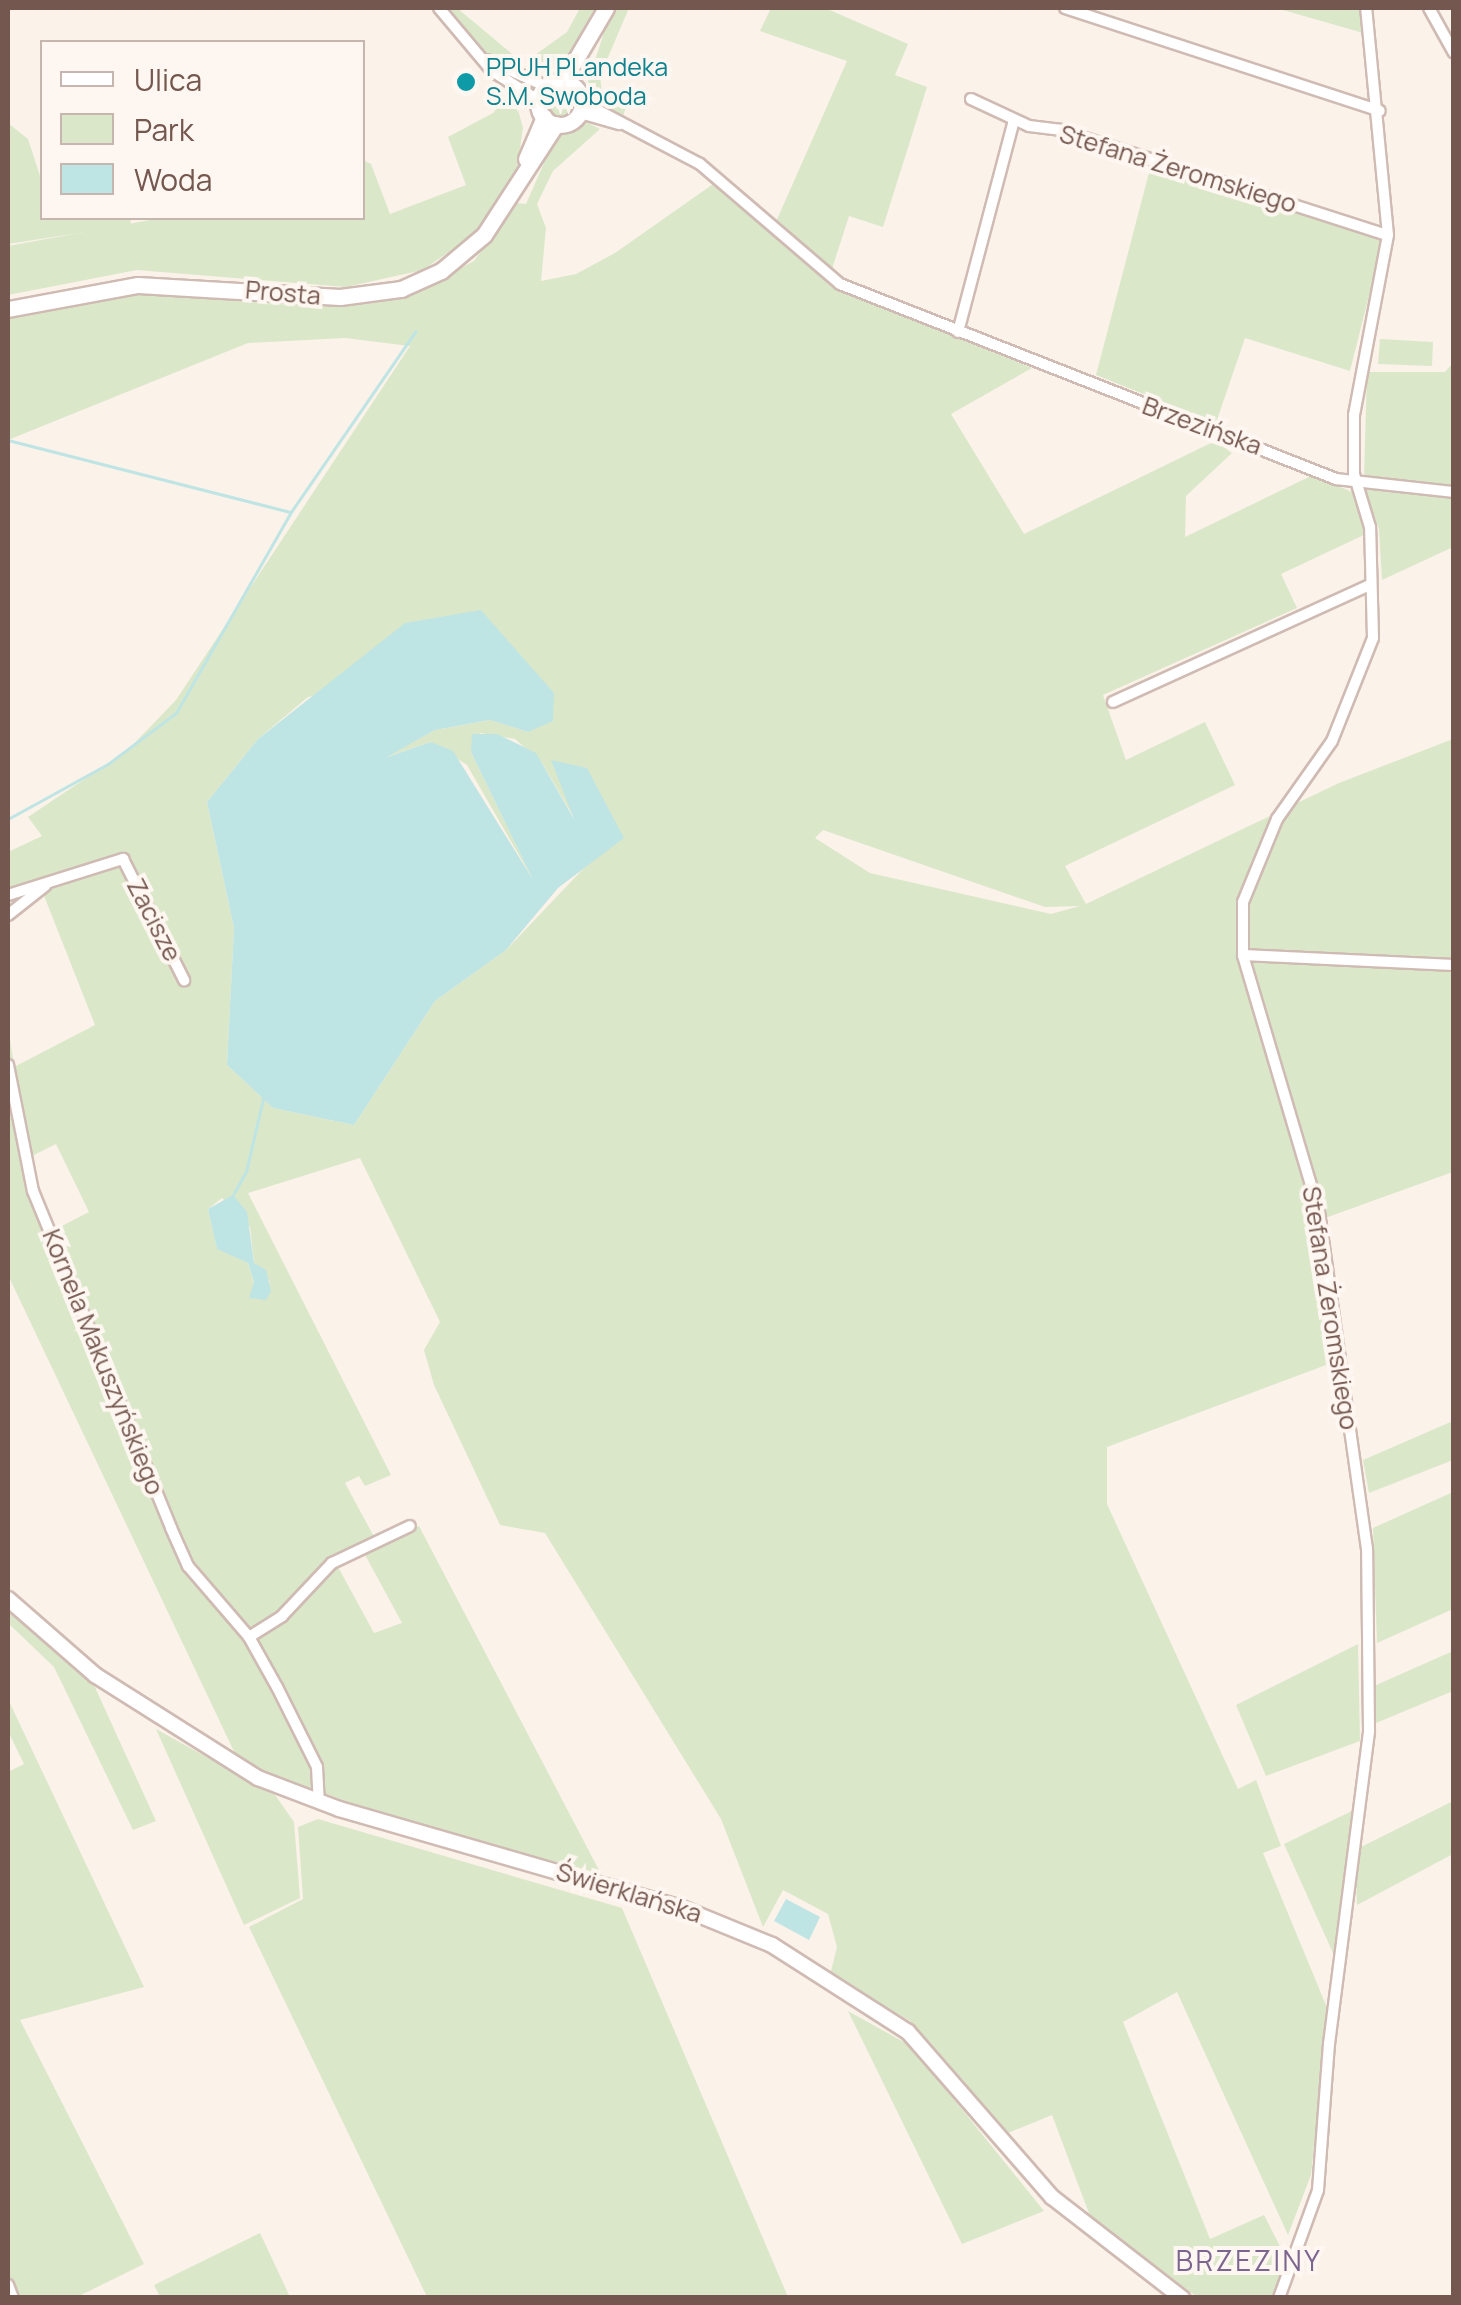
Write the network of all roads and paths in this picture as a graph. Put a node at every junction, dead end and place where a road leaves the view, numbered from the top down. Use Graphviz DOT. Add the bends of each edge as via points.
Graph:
graph roads {
  1 [pos="440,8"];
  2 [pos="606,8"];
  3 [pos="1066,8"];
  4 [pos="1366,8"];
  5 [pos="1429,8"];
  6 [pos="1454,53"];
  7 [pos="542,93"];
  8 [pos="575,96"];
  9 [pos="971,99"];
  10 [pos="1380,110"];
  11 [pos="1014,120"];
  12 [pos="550,121"];
  13 [pos="1388,235"];
  14 [pos="8,309"];
  15 [pos="958,332"];
  16 [pos="1357,484"];
  17 [pos="1454,492"];
  18 [pos="1370,586"];
  19 [pos="1114,702"];
  20 [pos="47,884"];
  21 [pos="8,895"];
  22 [pos="8,915"];
  23 [pos="1243,956"];
  24 [pos="1454,964"];
  25 [pos="184,980"];
  26 [pos="8,1065"];
  27 [pos="410,1526"];
  28 [pos="8,1598"];
  29 [pos="249,1637"];
  30 [pos="319,1802"];
  31 [pos="8,2286"];
  32 [pos="14,2298"];
  33 [pos="1182,2298"];
  34 [pos="1279,2298"];
  1 -- 7 [label="street" via="477,55"];
  2 -- 8 [label="main road" via="581,60"];
  3 -- 10 [label="street"];
  4 -- 10 [label="street, Stefana Żeromskiego"];
  5 -- 6 [label="street"];
  7 -- 8 [label="main road"];
  7 -- 12 [label="main road"];
  8 -- 12 [label="main road"];
  8 -- 15 [label="street, Brzezińska" via="700,164 830,278"];
  9 -- 11 [label="street, Stefana Żeromskiego"];
  10 -- 13 [label="street, Stefana Żeromskiego"];
  11 -- 13 [label="street, Stefana Żeromskiego"];
  11 -- 15 [label="street"];
  12 -- 14 [label="main road, Prosta" via="517,186 463,255 388,292 340,298 138,285"];
  13 -- 16 [label="street, Stefana Żeromskiego" via="1355,399"];
  15 -- 16 [label="street, Brzezińska"];
  16 -- 17 [label="street, Brzezińska"];
  16 -- 18 [label="street, Stefana Żeromskiego" via="1370,527"];
  18 -- 19 [label="street"];
  18 -- 23 [label="street, Stefana Żeromskiego" via="1368,660 1332,741 1277,819 1243,902"];
  20 -- 21 [label="street"];
  20 -- 22 [label="street"];
  20 -- 25 [label="street, Zacisze" via="123,858"];
  23 -- 24 [label="street"];
  23 -- 34 [label="street, Stefana Żeromskiego" via="1319,1212 1368,1549 1369,1730 1328,2044 1318,2190"];
  26 -- 29 [label="street, Kornela Makuszyńskiego" via="33,1191 171,1528 196,1578"];
  27 -- 29 [label="street" via="332,1563 279,1619"];
  28 -- 30 [label="street, Świerklańska" via="77,1661 176,1730 239,1768"];
  29 -- 30 [label="street, Kornela Makuszyńskiego" via="317,1767"];
  30 -- 33 [label="street, Świerklańska" via="679,1907 772,1945 908,2032 1052,2197"];
  31 -- 32 [label="street"];
}
